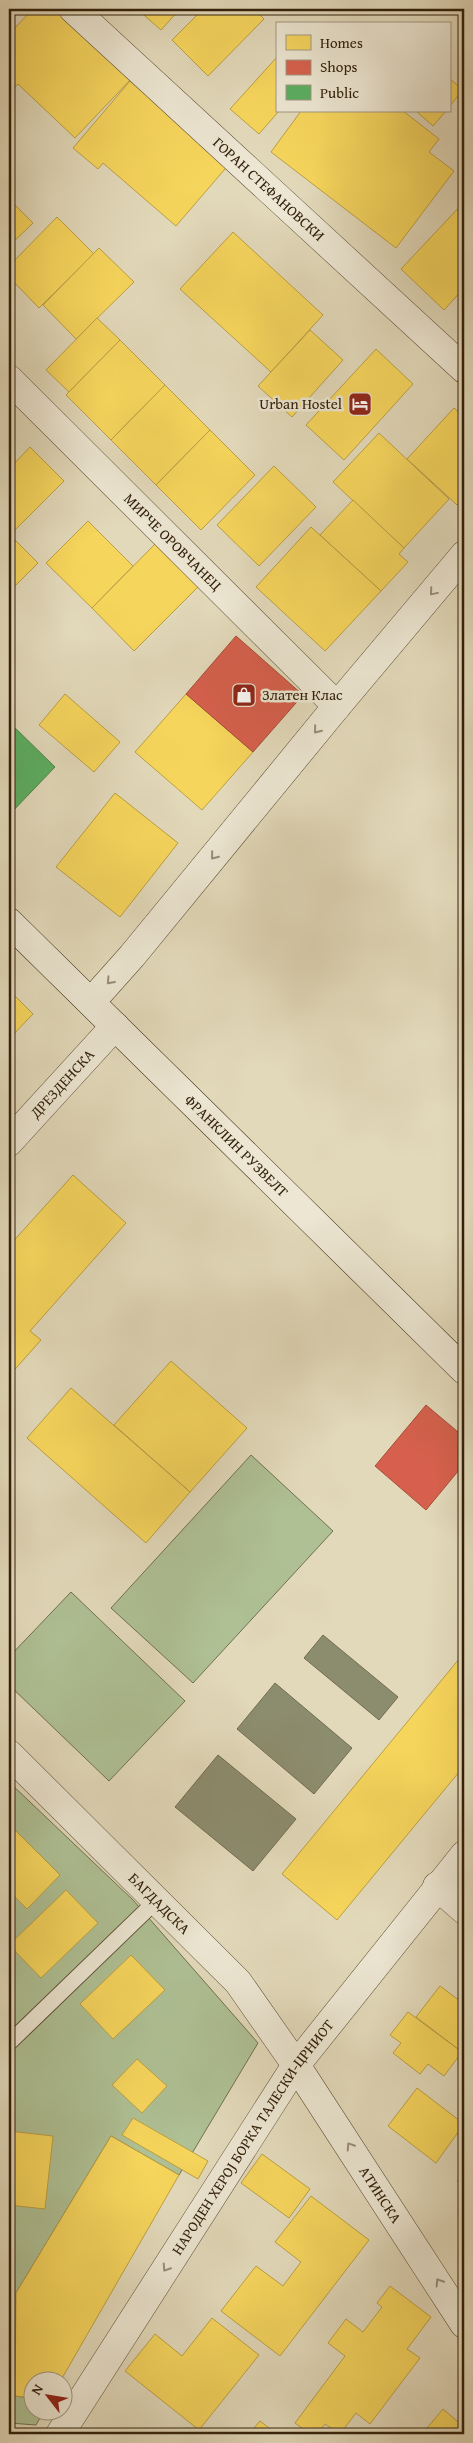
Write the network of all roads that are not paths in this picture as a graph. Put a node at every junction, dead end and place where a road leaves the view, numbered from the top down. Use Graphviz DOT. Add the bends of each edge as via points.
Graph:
graph roads {
  1 [pos="73,9"];
  2 [pos="464,369"];
  3 [pos="9,379"];
  4 [pos="464,555"];
  5 [pos="337,706"];
  6 [pos="9,922"];
  7 [pos="91,1002"];
  8 [pos="115,1026"];
  9 [pos="9,1142"];
  10 [pos="464,1370"];
  11 [pos="9,1754"];
  12 [pos="464,1855"];
  13 [pos="437,1886"];
  14 [pos="157,1900"];
  15 [pos="464,1910"];
  16 [pos="9,2043"];
  17 [pos="296,2065"];
  18 [pos="464,2324"];
  19 [pos="60,2434"];
  1 -- 2 [label="street, ГОРАН СТЕФАНОВСКИ"];
  3 -- 5 [label="street, МИРЧЕ ОРОВЧАНЕЦ"];
  4 -- 5 [label="street, one-way"];
  5 -- 7 [label="street, one-way"];
  6 -- 7 [label="street, ФРАНКЛИН РУЗВЕЛТ"];
  7 -- 8 [label="street, ФРАНКЛИН РУЗВЕЛТ"];
  8 -- 9 [label="street, ДРЕЗДЕНСКА"];
  8 -- 10 [label="street, ФРАНКЛИН РУЗВЕЛТ"];
  11 -- 14 [label="street, БАГДАДСКА"];
  12 -- 13 [label="street, НАРОДЕН ХЕРОЈ БОРКА ТАЛЕСКИ-ЦРНИОТ"];
  13 -- 15 [label="street"];
  13 -- 17 [label="street, НАРОДЕН ХЕРОЈ БОРКА ТАЛЕСКИ-ЦРНИОТ"];
  14 -- 16 [label="lane"];
  14 -- 17 [label="street, БАГДАДСКА" via="238,1982"];
  18 -- 17 [label="street, АТИНСКА, one-way"];
  17 -- 19 [label="street, НАРОДЕН ХЕРОЈ БОРКА ТАЛЕСКИ-ЦРНИОТ, one-way"];
}
